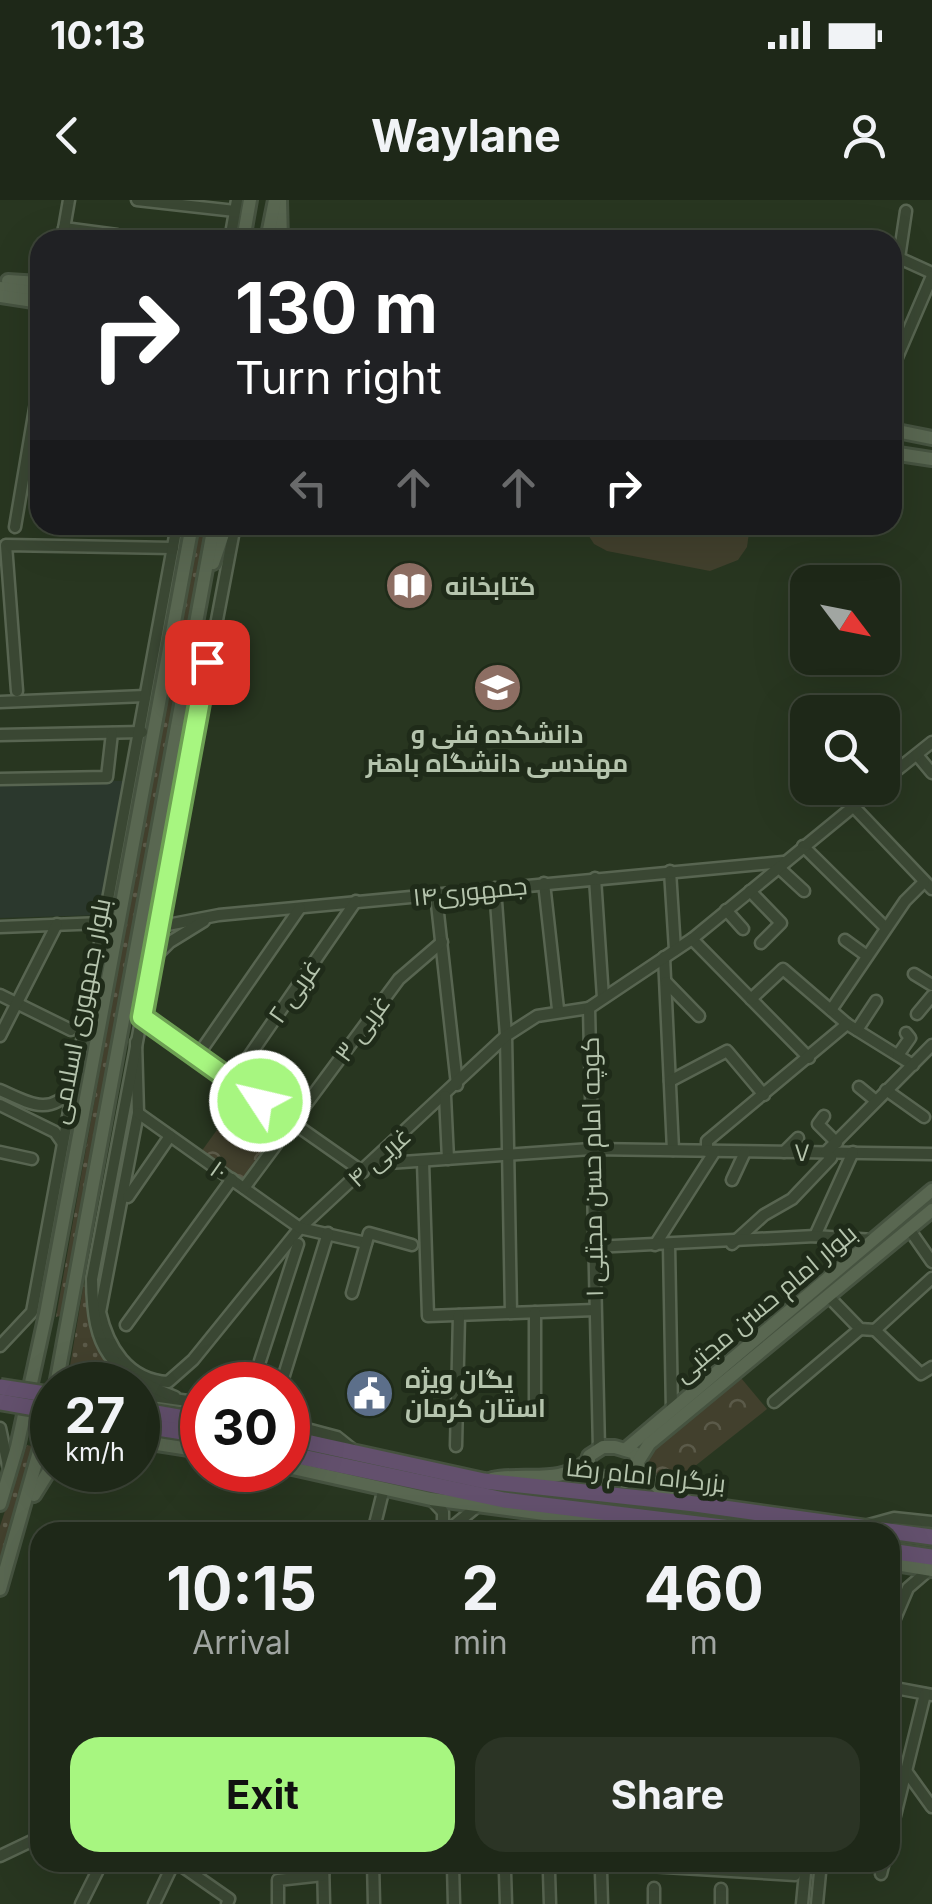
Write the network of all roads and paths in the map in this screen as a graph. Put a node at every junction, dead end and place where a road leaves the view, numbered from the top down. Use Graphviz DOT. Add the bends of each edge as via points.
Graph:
graph roads {
  1 [pos="69,200"];
  2 [pos="136,200"];
  3 [pos="250,200"];
  4 [pos="277,200"];
  5 [pos="290,200"];
  6 [pos="236,206"];
  7 [pos="906,211"];
  8 [pos="64,230"];
  9 [pos="245,230"];
  10 [pos="270,230"];
  11 [pos="280,230"];
  12 [pos="288,230"];
  13 [pos="902,238"];
  14 [pos="902,259"];
  15 [pos="932,274"];
  16 [pos="30,283"];
  17 [pos="0,284"];
  18 [pos="30,291"];
  19 [pos="0,296"];
  20 [pos="30,302"];
  21 [pos="0,304"];
  22 [pos="30,305"];
  23 [pos="902,345"];
  24 [pos="902,432"];
  25 [pos="30,436"];
  26 [pos="932,438"];
  27 [pos="902,454"];
  28 [pos="932,459"];
  29 [pos="14,527"];
  30 [pos="175,535"];
  31 [pos="190,535"];
  32 [pos="212,535"];
  33 [pos="222,535"];
  34 [pos="234,535"];
  35 [pos="173,548"];
  36 [pos="188,549"];
  37 [pos="204,584"];
  38 [pos="17,691"];
  39 [pos="145,696"];
  40 [pos="0,702"];
  41 [pos="194,726"];
  42 [pos="112,732"];
  43 [pos="146,732"];
  44 [pos="0,735"];
  45 [pos="932,742"];
  46 [pos="916,755"];
  47 [pos="173,760"];
  48 [pos="900,768"];
  49 [pos="932,773"];
  50 [pos="0,780"];
  51 [pos="182,800"];
  52 [pos="853,806"];
  53 [pos="161,828"];
  54 [pos="804,846"];
  55 [pos="781,865"];
  56 [pos="670,871"];
  57 [pos="595,878"];
  58 [pos="544,883"];
  59 [pos="928,885"];
  60 [pos="494,888"];
  61 [pos="750,891"];
  62 [pos="804,891"];
  63 [pos="436,894"];
  64 [pos="356,901"];
  65 [pos="300,908"];
  66 [pos="726,910"];
  67 [pos="219,915"];
  68 [pos="103,923"];
  69 [pos="57,924"];
  70 [pos="121,925"];
  71 [pos="0,927"];
  72 [pos="149,927"];
  73 [pos="743,928"];
  74 [pos="886,928"];
  75 [pos="692,938"];
  76 [pos="845,940"];
  77 [pos="442,942"];
  78 [pos="760,943"];
  79 [pos="675,950"];
  80 [pos="867,956"];
  81 [pos="664,958"];
  82 [pos="150,962"];
  83 [pos="914,974"];
  84 [pos="666,982"];
  85 [pos="932,984"];
  86 [pos="0,995"];
  87 [pos="932,996"];
  88 [pos="603,998"];
  89 [pos="751,999"];
  90 [pos="876,1001"];
  91 [pos="17,1003"];
  92 [pos="589,1008"];
  93 [pos="558,1009"];
  94 [pos="830,1010"];
  95 [pos="917,1014"];
  96 [pos="699,1016"];
  97 [pos="142,1017"];
  98 [pos="852,1027"];
  99 [pos="71,1030"];
  100 [pos="906,1033"];
  101 [pos="0,1036"];
  102 [pos="506,1036"];
  103 [pos="136,1042"];
  104 [pos="932,1045"];
  105 [pos="198,1055"];
  106 [pos="898,1055"];
  107 [pos="808,1058"];
  108 [pos="913,1065"];
  109 [pos="82,1071"];
  110 [pos="232,1081"];
  111 [pos="670,1081"];
  112 [pos="457,1084"];
  113 [pos="73,1087"];
  114 [pos="859,1087"];
  115 [pos="0,1090"];
  116 [pos="886,1090"];
  117 [pos="444,1096"];
  118 [pos="764,1096"];
  119 [pos="876,1100"];
  120 [pos="0,1105"];
  121 [pos="44,1108"];
  122 [pos="138,1113"];
  123 [pos="824,1116"];
  124 [pos="924,1117"];
  125 [pos="292,1123"];
  126 [pos="41,1125"];
  127 [pos="170,1136"];
  128 [pos="798,1138"];
  129 [pos="63,1143"];
  130 [pos="837,1143"];
  131 [pos="591,1149"];
  132 [pos="673,1150"];
  133 [pos="711,1151"];
  134 [pos="0,1152"];
  135 [pos="745,1152"];
  136 [pos="784,1152"];
  137 [pos="826,1152"];
  138 [pos="853,1152"];
  139 [pos="510,1153"];
  140 [pos="932,1154"];
  141 [pos="448,1159"];
  142 [pos="32,1160"];
  143 [pos="423,1162"];
  144 [pos="368,1168"];
  145 [pos="232,1180"];
  146 [pos="732,1180"];
  147 [pos="244,1188"];
  148 [pos="101,1190"];
  149 [pos="932,1190"];
  150 [pos="128,1197"];
  151 [pos="932,1210"];
  152 [pos="300,1228"];
  153 [pos="908,1230"];
  154 [pos="328,1234"];
  155 [pos="815,1236"];
  156 [pos="873,1240"];
  157 [pos="366,1243"];
  158 [pos="298,1244"];
  159 [pos="732,1244"];
  160 [pos="412,1245"];
  161 [pos="669,1245"];
  162 [pos="654,1246"];
  163 [pos="594,1247"];
  164 [pos="932,1262"];
  165 [pos="45,1278"];
  166 [pos="932,1278"];
  167 [pos="282,1292"];
  168 [pos="352,1293"];
  169 [pos="828,1296"];
  170 [pos="307,1300"];
  171 [pos="595,1310"];
  172 [pos="535,1312"];
  173 [pos="511,1313"];
  174 [pos="460,1314"];
  175 [pos="126,1325"];
  176 [pos="860,1329"];
  177 [pos="876,1330"];
  178 [pos="0,1346"];
  179 [pos="260,1361"];
  180 [pos="34,1362"];
  181 [pos="61,1362"];
  182 [pos="288,1362"];
  183 [pos="930,1369"];
  184 [pos="0,1386"];
  185 [pos="30,1392"];
  186 [pos="30,1396"];
  187 [pos="160,1396"];
  188 [pos="175,1397"];
  189 [pos="180,1398"];
  190 [pos="0,1402"];
  191 [pos="774,1402"];
  192 [pos="535,1409"];
  193 [pos="30,1410"];
  194 [pos="672,1410"];
  195 [pos="0,1428"];
  196 [pos="310,1430"];
  197 [pos="30,1438"];
  198 [pos="645,1440"];
  199 [pos="310,1445"];
  200 [pos="456,1446"];
  201 [pos="18,1447"];
  202 [pos="626,1449"];
  203 [pos="594,1454"];
  204 [pos="310,1456"];
  205 [pos="354,1460"];
  206 [pos="640,1466"];
  207 [pos="310,1472"];
  208 [pos="9,1473"];
  209 [pos="484,1481"];
  210 [pos="384,1488"];
  211 [pos="30,1492"];
  212 [pos="36,1492"];
  213 [pos="432,1499"];
  214 [pos="504,1500"];
  215 [pos="0,1504"];
  216 [pos="695,1504"];
  217 [pos="480,1505"];
  218 [pos="23,1514"];
  219 [pos="376,1522"];
  220 [pos="444,1522"];
  221 [pos="457,1522"];
  222 [pos="605,1522"];
  223 [pos="665,1522"];
  224 [pos="826,1522"];
  225 [pos="872,1522"];
  226 [pos="932,1522"];
  227 [pos="900,1532"];
  228 [pos="932,1537"];
  229 [pos="900,1554"];
  230 [pos="900,1563"];
  231 [pos="931,1565"];
  232 [pos="0,1589"];
  233 [pos="900,1607"];
  234 [pos="900,1689"];
  235 [pos="928,1694"];
  236 [pos="906,1771"];
  237 [pos="900,1795"];
  238 [pos="932,1807"];
  239 [pos="30,1842"];
  240 [pos="0,1856"];
  241 [pos="97,1872"];
  242 [pos="170,1872"];
  243 [pos="190,1872"];
  244 [pos="374,1872"];
  245 [pos="454,1872"];
  246 [pos="601,1872"];
  247 [pos="731,1872"];
  248 [pos="805,1872"];
  249 [pos="820,1872"];
  250 [pos="505,1873"];
  251 [pos="549,1874"];
  252 [pos="323,1875"];
  253 [pos="794,1876"];
  254 [pos="654,1888"];
  255 [pos="720,1889"];
  256 [pos="81,1904"];
  257 [pos="154,1904"];
  258 [pos="228,1904"];
  259 [pos="278,1904"];
  260 [pos="324,1904"];
  261 [pos="374,1904"];
  262 [pos="454,1904"];
  263 [pos="506,1904"];
  264 [pos="550,1904"];
  265 [pos="602,1904"];
  266 [pos="654,1904"];
  267 [pos="721,1904"];
  268 [pos="802,1904"];
  269 [pos="817,1904"];
  1 -- 8 [label="street"];
  2 -- 6 [label="street"];
  3 -- 9 [label="main road"];
  4 -- 10 [label="main road"];
  4 -- 11 [label="main road"];
  5 -- 12 [label="main road"];
  7 -- 13 [label="street"];
  14 -- 15 [label="street"];
  15 -- 23 [label="street"];
  16 -- 17 [label="main road"];
  17 -- 18 [label="main road"];
  19 -- 20 [label="main road"];
  21 -- 22 [label="main road"];
  24 -- 26 [label="main road"];
  25 -- 29 [label="street"];
  27 -- 28 [label="main road"];
  30 -- 35 [label="street"];
  31 -- 36 [label="main road, بلوار جمهوری اسلامی"];
  32 -- 37 [label="main road, بلوار جمهوری اسلامی"];
  33 -- 37 [label="main road"];
  34 -- 41 [label="street"];
  35 -- 36 [label="main road"];
  35 -- 38 [label="street" via="6,546"];
  35 -- 39 [label="street"];
  36 -- 43 [label="main road, بلوار جمهوری اسلامی"];
  37 -- 47 [label="main road, بلوار جمهوری اسلامی"];
  39 -- 40 [label="street"];
  39 -- 43 [label="street"];
  41 -- 47 [label="main road"];
  41 -- 51 [label="street"];
  42 -- 43 [label="street"];
  42 -- 44 [label="street"];
  42 -- 50 [label="street" via="107,778"];
  43 -- 68 [label="street"];
  43 -- 70 [label="main road, بلوار جمهوری اسلامی"];
  45 -- 46 [label="street"];
  46 -- 48 [label="street"];
  46 -- 49 [label="street"];
  47 -- 53 [label="main road, بلوار جمهوری اسلامی"];
  51 -- 53 [label="main road"];
  51 -- 72 [label="street"];
  52 -- 54 [label="street, کوچه امام حسن مجتبی ۱"];
  52 -- 59 [label="street"];
  53 -- 72 [label="main road, بلوار جمهوری اسلامی"];
  54 -- 55 [label="street, کوچه امام حسن مجتبی ۱"];
  54 -- 74 [label="street"];
  55 -- 56 [label="street, جمهوری۱۴"];
  55 -- 61 [label="street, کوچه امام حسن مجتبی ۱"];
  55 -- 62 [label="street"];
  56 -- 57 [label="street, جمهوری۱۴"];
  56 -- 79 [label="street"];
  57 -- 58 [label="street, جمهوری۱۴"];
  57 -- 88 [label="street"];
  58 -- 60 [label="street, جمهوری۱۴"];
  58 -- 93 [label="street"];
  59 -- 74 [label="street"];
  60 -- 63 [label="street, جمهوری۱۴"];
  60 -- 102 [label="street"];
  61 -- 66 [label="street, کوچه امام حسن مجتبی ۱"];
  61 -- 78 [label="street" via="781,923"];
  63 -- 64 [label="street, جمهوری۱۴"];
  63 -- 77 [label="street"];
  64 -- 65 [label="street, جمهوری۱۴"];
  64 -- 110 [label="street, ۲ غربی"];
  65 -- 67 [label="street, جمهوری۱۴"];
  65 -- 105 [label="street"];
  66 -- 73 [label="street"];
  66 -- 75 [label="street, کوچه امام حسن مجتبی ۱"];
  67 -- 72 [label="street, جمهوری۱۴"];
  67 -- 82 [label="street" via="181,934"];
  68 -- 69 [label="street"];
  68 -- 109 [label="street"];
  69 -- 71 [label="street"];
  69 -- 91 [label="street"];
  70 -- 72 [label="main road" via="130,939"];
  70 -- 109 [label="main road, بلوار جمهوری اسلامی"];
  72 -- 82 [label="street"];
  72 -- 148 [label="main road, بلوار جمهوری اسلامی"];
  74 -- 80 [label="street"];
  75 -- 79 [label="street, کوچه امام حسن مجتبی ۱"];
  75 -- 89 [label="street"];
  76 -- 80 [label="street"];
  77 -- 112 [label="street"];
  77 -- 125 [label="street, ۳ غربی" via="399,979"];
  79 -- 81 [label="street, کوچه امام حسن مجتبی ۱"];
  80 -- 94 [label="street"];
  81 -- 84 [label="street"];
  81 -- 88 [label="street, کوچه امام حسن مجتبی ۱"];
  82 -- 97 [label="street"];
  83 -- 85 [label="street"];
  84 -- 96 [label="street"];
  84 -- 111 [label="street"];
  86 -- 91 [label="street"];
  87 -- 95 [label="street"];
  88 -- 92 [label="street, کوچه امام حسن مجتبی ۱"];
  89 -- 94 [label="street" via="783,970"];
  89 -- 107 [label="street"];
  90 -- 98 [label="street"];
  91 -- 99 [label="street"];
  91 -- 101 [label="street"];
  92 -- 93 [label="street"];
  92 -- 131 [label="street, کوچه امام حسن مجتبی ۱"];
  93 -- 102 [label="street, ۴ غربی"];
  94 -- 98 [label="street"];
  97 -- 103 [label="street"];
  97 -- 105 [label="street"];
  98 -- 106 [label="street"];
  98 -- 107 [label="street"];
  100 -- 106 [label="street" via="910,1038"];
  102 -- 112 [label="street, ۴ غربی"];
  102 -- 139 [label="street"];
  103 -- 122 [label="street"];
  103 -- 148 [label="street"];
  104 -- 108 [label="street"];
  105 -- 110 [label="street"];
  106 -- 108 [label="street"];
  107 -- 118 [label="street"];
  108 -- 116 [label="street"];
  109 -- 113 [label="street"];
  109 -- 165 [label="main road, بلوار جمهوری اسلامی"];
  110 -- 125 [label="street"];
  111 -- 118 [label="street" via="727,1051"];
  111 -- 132 [label="street"];
  112 -- 117 [label="street, ۴ غربی"];
  113 -- 121 [label="street"];
  113 -- 129 [label="street"];
  114 -- 119 [label="street"];
  115 -- 121 [label="street"];
  116 -- 119 [label="street"];
  116 -- 124 [label="street"];
  117 -- 141 [label="street"];
  117 -- 144 [label="street, ۴ غربی"];
  118 -- 133 [label="street" via="707,1141"];
  119 -- 130 [label="street"];
  120 -- 126 [label="street"];
  121 -- 126 [label="street" via="53,1116"];
  122 -- 127 [label="street, ۱۰"];
  122 -- 152 [label="street, ۴ غربی" via="100,1312 115,1352 144,1377 168,1382 193,1360"];
  123 -- 130 [label="street" via="818,1124"];
  125 -- 144 [label="street"];
  125 -- 147 [label="street, ۳ غربی"];
  126 -- 129 [label="street"];
  127 -- 145 [label="street, ۱۰"];
  127 -- 150 [label="street"];
  128 -- 136 [label="street"];
  129 -- 165 [label="street"];
  130 -- 137 [label="street"];
  131 -- 132 [label="street, ۷"];
  131 -- 139 [label="street, ۷"];
  131 -- 163 [label="street, کوچه امام حسن مجتبی ۱"];
  132 -- 133 [label="street, ۷"];
  133 -- 135 [label="street, ۷"];
  133 -- 162 [label="street"];
  134 -- 142 [label="street"];
  135 -- 136 [label="street, ۷"];
  135 -- 146 [label="street"];
  136 -- 137 [label="street, ۷"];
  137 -- 138 [label="street, ۷"];
  137 -- 159 [label="street" via="832,1158 792,1199"];
  138 -- 140 [label="street, ۷"];
  138 -- 155 [label="street"];
  139 -- 141 [label="street, ۷"];
  139 -- 173 [label="street"];
  141 -- 143 [label="street, ۷"];
  143 -- 144 [label="street, ۷"];
  143 -- 174 [label="street" via="428,1316"];
  144 -- 152 [label="street, ۴ غربی"];
  145 -- 147 [label="street, ۱۰"];
  145 -- 175 [label="street"];
  147 -- 152 [label="street, ۱۰"];
  148 -- 181 [label="main road, بلوار جمهوری اسلامی"];
  148 -- 188 [label="street" via="92,1280 95,1331 113,1364"];
  149 -- 156 [label="main road, بلوار امام حسن مجتبی"];
  151 -- 153 [label="main road, بلوار امام حسن مجتبی"];
  152 -- 154 [label="street"];
  153 -- 164 [label="street"];
  153 -- 169 [label="main road, بلوار امام حسن مجتبی"];
  154 -- 157 [label="street"];
  154 -- 170 [label="street"];
  155 -- 156 [label="street"];
  155 -- 159 [label="street"];
  156 -- 194 [label="main road, بلوار امام حسن مجتبی"];
  157 -- 160 [label="street" via="369,1233"];
  157 -- 168 [label="street"];
  158 -- 167 [label="street"];
  159 -- 161 [label="street"];
  161 -- 162 [label="street"];
  161 -- 194 [label="street"];
  162 -- 163 [label="street"];
  163 -- 171 [label="street, کوچه امام حسن مجتبی ۱"];
  165 -- 178 [label="street" via="32,1312"];
  165 -- 180 [label="main road, بلوار جمهوری اسلامی"];
  166 -- 177 [label="street"];
  167 -- 170 [label="street"];
  167 -- 179 [label="street"];
  169 -- 176 [label="street"];
  169 -- 198 [label="main road, بلوار امام حسن مجتبی"];
  170 -- 182 [label="street"];
  171 -- 172 [label="street"];
  171 -- 203 [label="street, کوچه امام حسن مجتبی ۱"];
  172 -- 173 [label="street"];
  172 -- 192 [label="street"];
  173 -- 174 [label="street"];
  174 -- 200 [label="street"];
  176 -- 177 [label="street"];
  176 -- 191 [label="street"];
  177 -- 183 [label="street" via="921,1374"];
  184 -- 185 [label="highway, bridge"];
  186 -- 201 [label="main road, بلوار جمهوری اسلامی"];
  187 -- 188 [label="street"];
  188 -- 189 [label="street"];
  190 -- 193 [label="highway, bridge"];
  194 -- 198 [label="main road, بلوار امام حسن مجتبی"];
  195 -- 208 [label="street"];
  196 -- 205 [label="street" via="336,1437"];
  197 -- 201 [label="main road"];
  198 -- 202 [label="main road, بلوار امام حسن مجتبی"];
  198 -- 206 [label="main road, بلوار امام حسن مجتبی"];
  199 -- 205 [label="highway"];
  201 -- 208 [label="main road, بلوار جمهوری اسلامی"];
  202 -- 203 [label="main road"];
  202 -- 206 [label="main road"];
  203 -- 206 [label="main road" via="587,1468 600,1480 625,1482"];
  203 -- 209 [label="main road" via="550,1479 513,1475"];
  204 -- 205 [label="highway"];
  205 -- 209 [label="highway, بزرگراه امام رضا"];
  205 -- 214 [label="highway, بزرگراه امام رضا"];
  206 -- 216 [label="main road" via="660,1489"];
  207 -- 210 [label="main road"];
  208 -- 215 [label="main road, بلوار جمهوری اسلامی"];
  209 -- 216 [label="highway, بزرگراه امام رضا"];
  210 -- 213 [label="main road"];
  210 -- 219 [label="street"];
  211 -- 218 [label="main road"];
  212 -- 218 [label="main road"];
  213 -- 217 [label="main road"];
  213 -- 220 [label="street"];
  214 -- 217 [label="main road"];
  214 -- 223 [label="highway, بزرگراه امام رضا"];
  216 -- 224 [label="highway, بزرگراه امام رضا"];
  217 -- 221 [label="street"];
  217 -- 222 [label="main road"];
  218 -- 232 [label="main road"];
  225 -- 226 [label="street"];
  227 -- 228 [label="highway, بزرگراه امام رضا"];
  229 -- 231 [label="highway"];
  230 -- 231 [label="main road"];
  231 -- 233 [label="street"];
  234 -- 235 [label="street"];
  235 -- 236 [label="street"];
  236 -- 237 [label="street"];
  236 -- 238 [label="street"];
  239 -- 240 [label="street"];
  241 -- 256 [label="street"];
  242 -- 257 [label="street"];
  243 -- 258 [label="street" via="229,1898"];
  244 -- 261 [label="street"];
  245 -- 262 [label="street"];
  246 -- 265 [label="street"];
  247 -- 253 [label="street"];
  248 -- 268 [label="street"];
  249 -- 269 [label="street"];
  250 -- 263 [label="street"];
  251 -- 264 [label="street"];
  252 -- 259 [label="street" via="278,1880"];
  252 -- 260 [label="street"];
  254 -- 266 [label="street"];
  255 -- 267 [label="street"];
}
